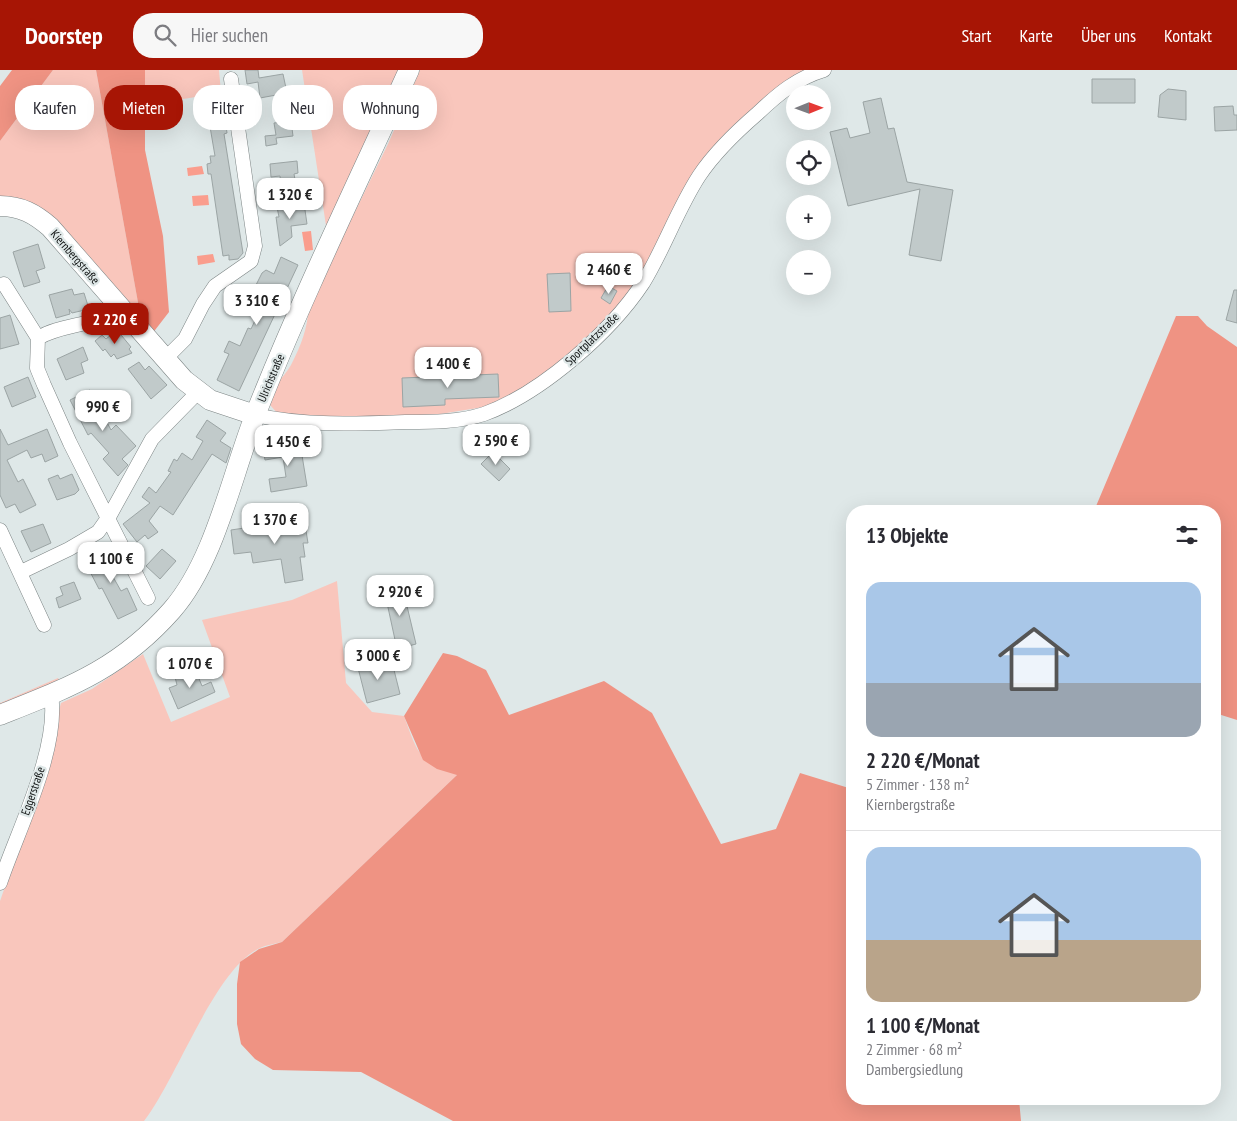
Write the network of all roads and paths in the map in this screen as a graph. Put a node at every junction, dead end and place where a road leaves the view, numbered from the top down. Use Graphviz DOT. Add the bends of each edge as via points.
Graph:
graph roads {
  1 [pos="409,70"];
  2 [pos="824,70"];
  3 [pos="231,79"];
  4 [pos="0,206"];
  5 [pos="4,284"];
  6 [pos="120,308"];
  7 [pos="38,338"];
  8 [pos="164,360"];
  9 [pos="198,392"];
  10 [pos="255,415"];
  11 [pos="107,519"];
  12 [pos="0,530"];
  13 [pos="21,572"];
  14 [pos="148,598"];
  15 [pos="44,625"];
  16 [pos="51,696"];
  17 [pos="0,715"];
  18 [pos="0,883"];
  1 -- 10 [label="street, Ulrichstraße"];
  2 -- 10 [label="street, Sportplatzstraße" via="777,95 719,150 699,176 643,282 630,300 612,322 565,365 524,394 500,408 466,419 306,424"];
  3 -- 8 [label="street" via="254,255 251,261 215,286 185,339"];
  4 -- 6 [label="street, Kiernbergstraße" via="19,208 40,218"];
  5 -- 7 [label="street"];
  6 -- 7 [label="street" via="106,317 48,332"];
  6 -- 8 [label="street, Kiernbergstraße"];
  7 -- 11 [label="street" via="37,368"];
  8 -- 9 [label="street, Kiernbergstraße"];
  9 -- 10 [label="street, Kiernbergstraße" via="224,406"];
  9 -- 11 [label="street" via="152,439"];
  10 -- 16 [label="street, Ulrichstraße" via="208,548 197,573 173,609 114,663"];
  11 -- 13 [label="street" via="92,537"];
  11 -- 14 [label="street"];
  12 -- 13 [label="street"];
  13 -- 15 [label="street"];
  16 -- 17 [label="street, Ulrichstraße"];
  16 -- 18 [label="street, Eggerstraße" via="53,715 48,747"];
}
